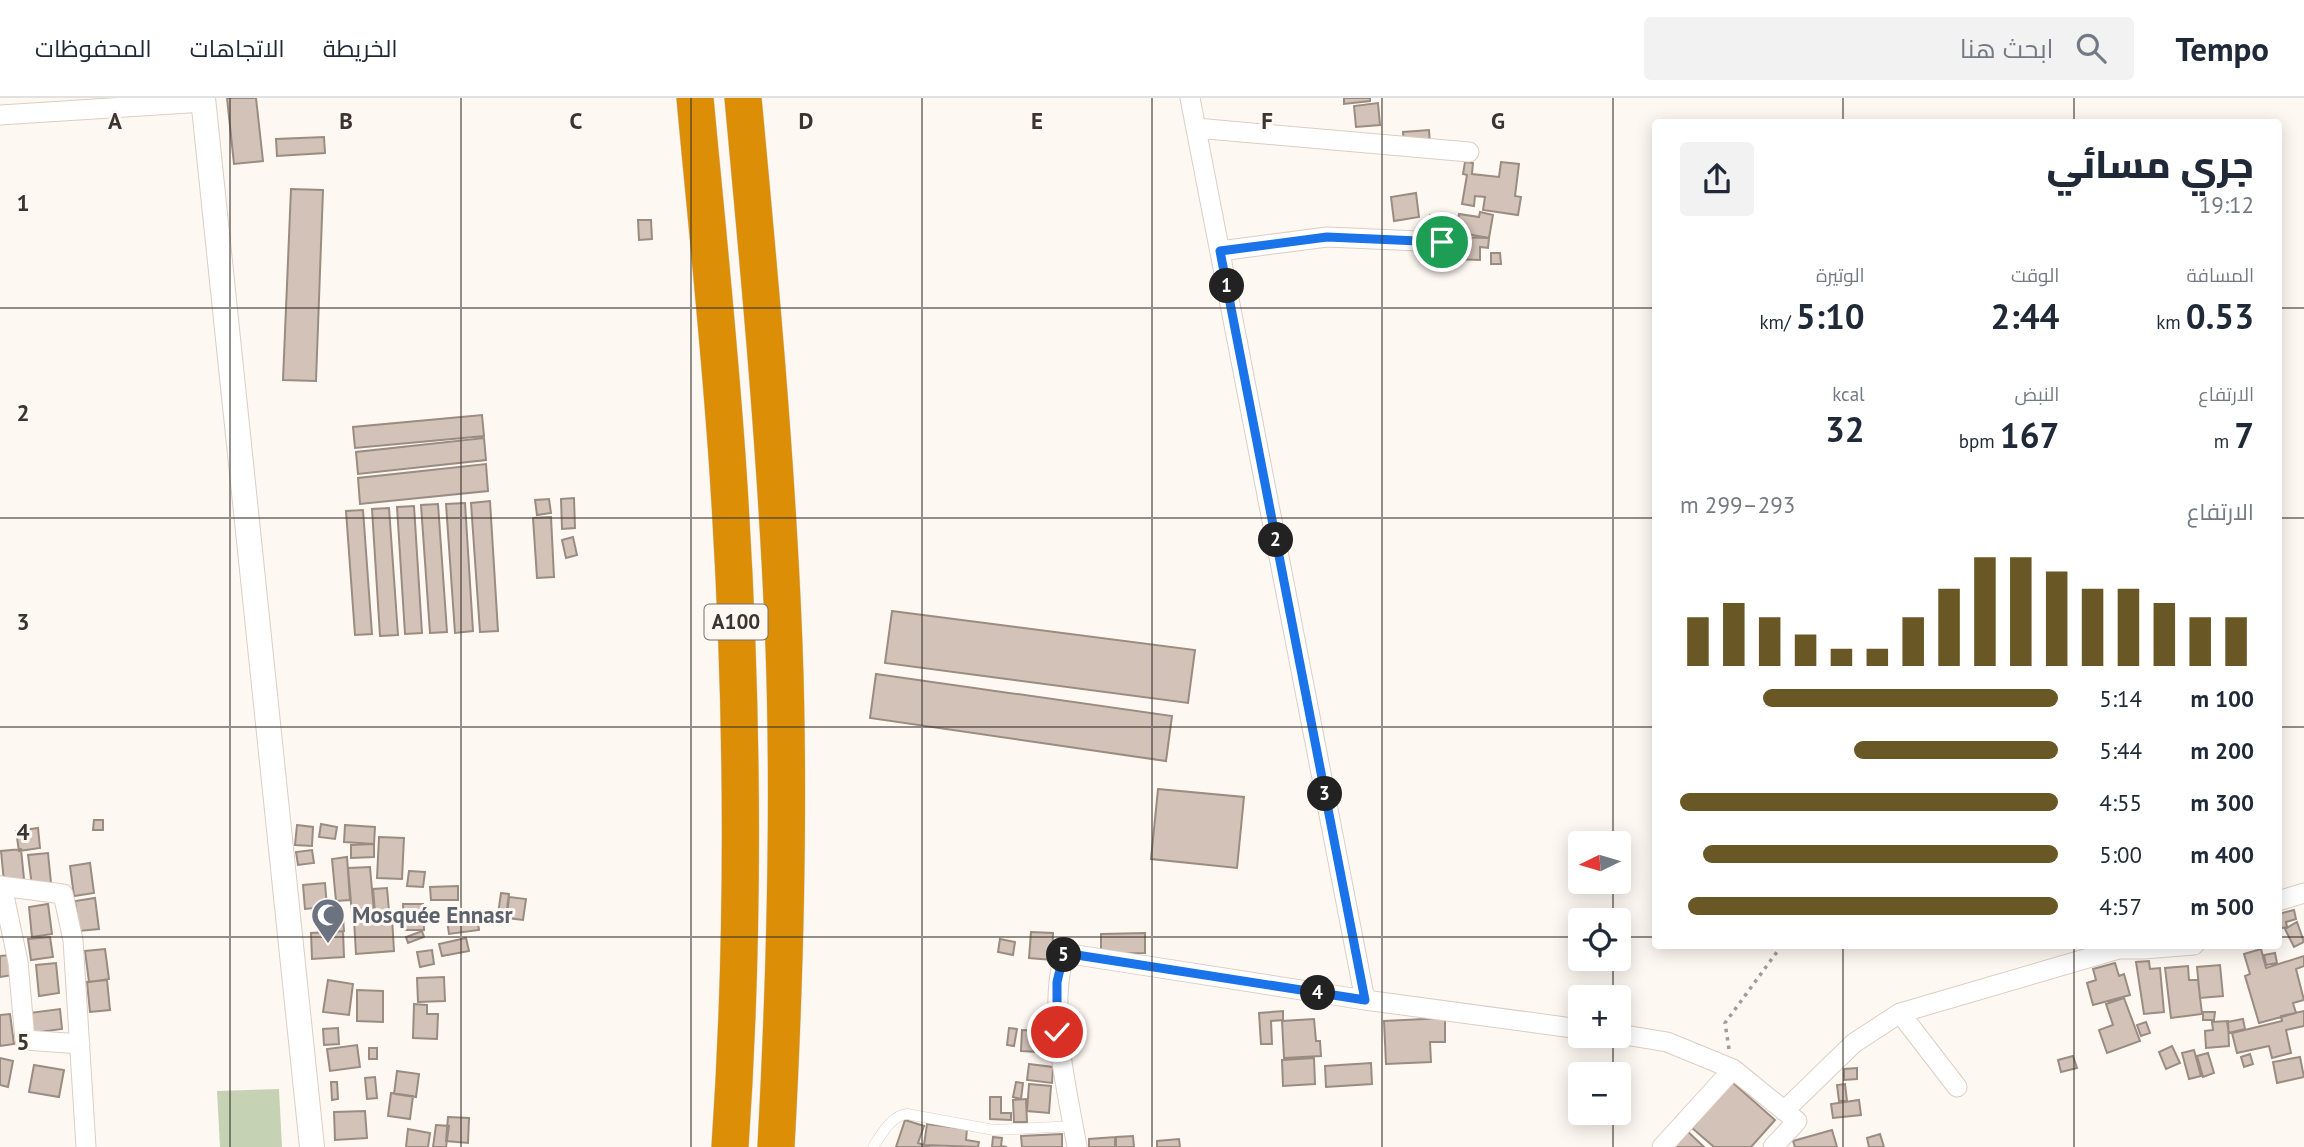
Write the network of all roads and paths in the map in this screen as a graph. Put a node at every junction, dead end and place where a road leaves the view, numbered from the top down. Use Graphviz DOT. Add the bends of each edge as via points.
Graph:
graph roads {
  1 [pos="695,98"];
  2 [pos="743,98"];
  3 [pos="1190,98"];
  4 [pos="204,100"];
  5 [pos="0,115"];
  6 [pos="1196,128"];
  7 [pos="1469,152"];
  8 [pos="1442,242"];
  9 [pos="1220,251"];
  10 [pos="1,886"];
  11 [pos="2303,896"];
  12 [pos="2282,900"];
  13 [pos="1779,949"];
  14 [pos="2119,949"];
  15 [pos="1365,1000"];
  16 [pos="1900,1013"];
  17 [pos="1568,1027"];
  18 [pos="1631,1036"];
  19 [pos="80,1044"];
  20 [pos="1733,1069"];
  21 [pos="1957,1087"];
  22 [pos="1784,1111"];
  23 [pos="1073,1126"];
  24 [pos="86,1147"];
  25 [pos="312,1147"];
  26 [pos="730,1147"];
  27 [pos="776,1147"];
  28 [pos="873,1147"];
  29 [pos="1077,1147"];
  30 [pos="1662,1147"];
  31 [pos="1773,1147"];
  1 -- 26 [label="highway, A100 / A100" via="724,405 738,685 738,983"];
  2 -- 27 [label="highway, A100" via="770,404 784,648 787,899"];
  3 -- 6 [label="street"];
  4 -- 5 [label="street"];
  4 -- 25 [label="street"];
  6 -- 7 [label="street"];
  6 -- 9 [label="street"];
  8 -- 9 [label="street" via="1327,237"];
  9 -- 15 [label="street"];
  10 -- 19 [label="street" via="18,962 25,1040"];
  10 -- 19 [label="street" via="63,894 73,940"];
  11 -- 12 [label="street"];
  13 -- 20 [label="path" via="1725,1023"];
  14 -- 16 [label="street"];
  15 -- 17 [label="street"];
  15 -- 23 [label="street" via="1064,953 1057,982 1057,1032"];
  16 -- 21 [label="street"];
  16 -- 22 [label="street" via="1854,1043"];
  18 -- 20 [label="street" via="1667,1042"];
  19 -- 24 [label="street"];
  20 -- 22 [label="street"];
  20 -- 30 [label="street"];
  22 -- 31 [label="street" via="1797,1121"];
  23 -- 28 [label="lane" via="994,1130 900,1114"];
  23 -- 29 [label="street"];
}
